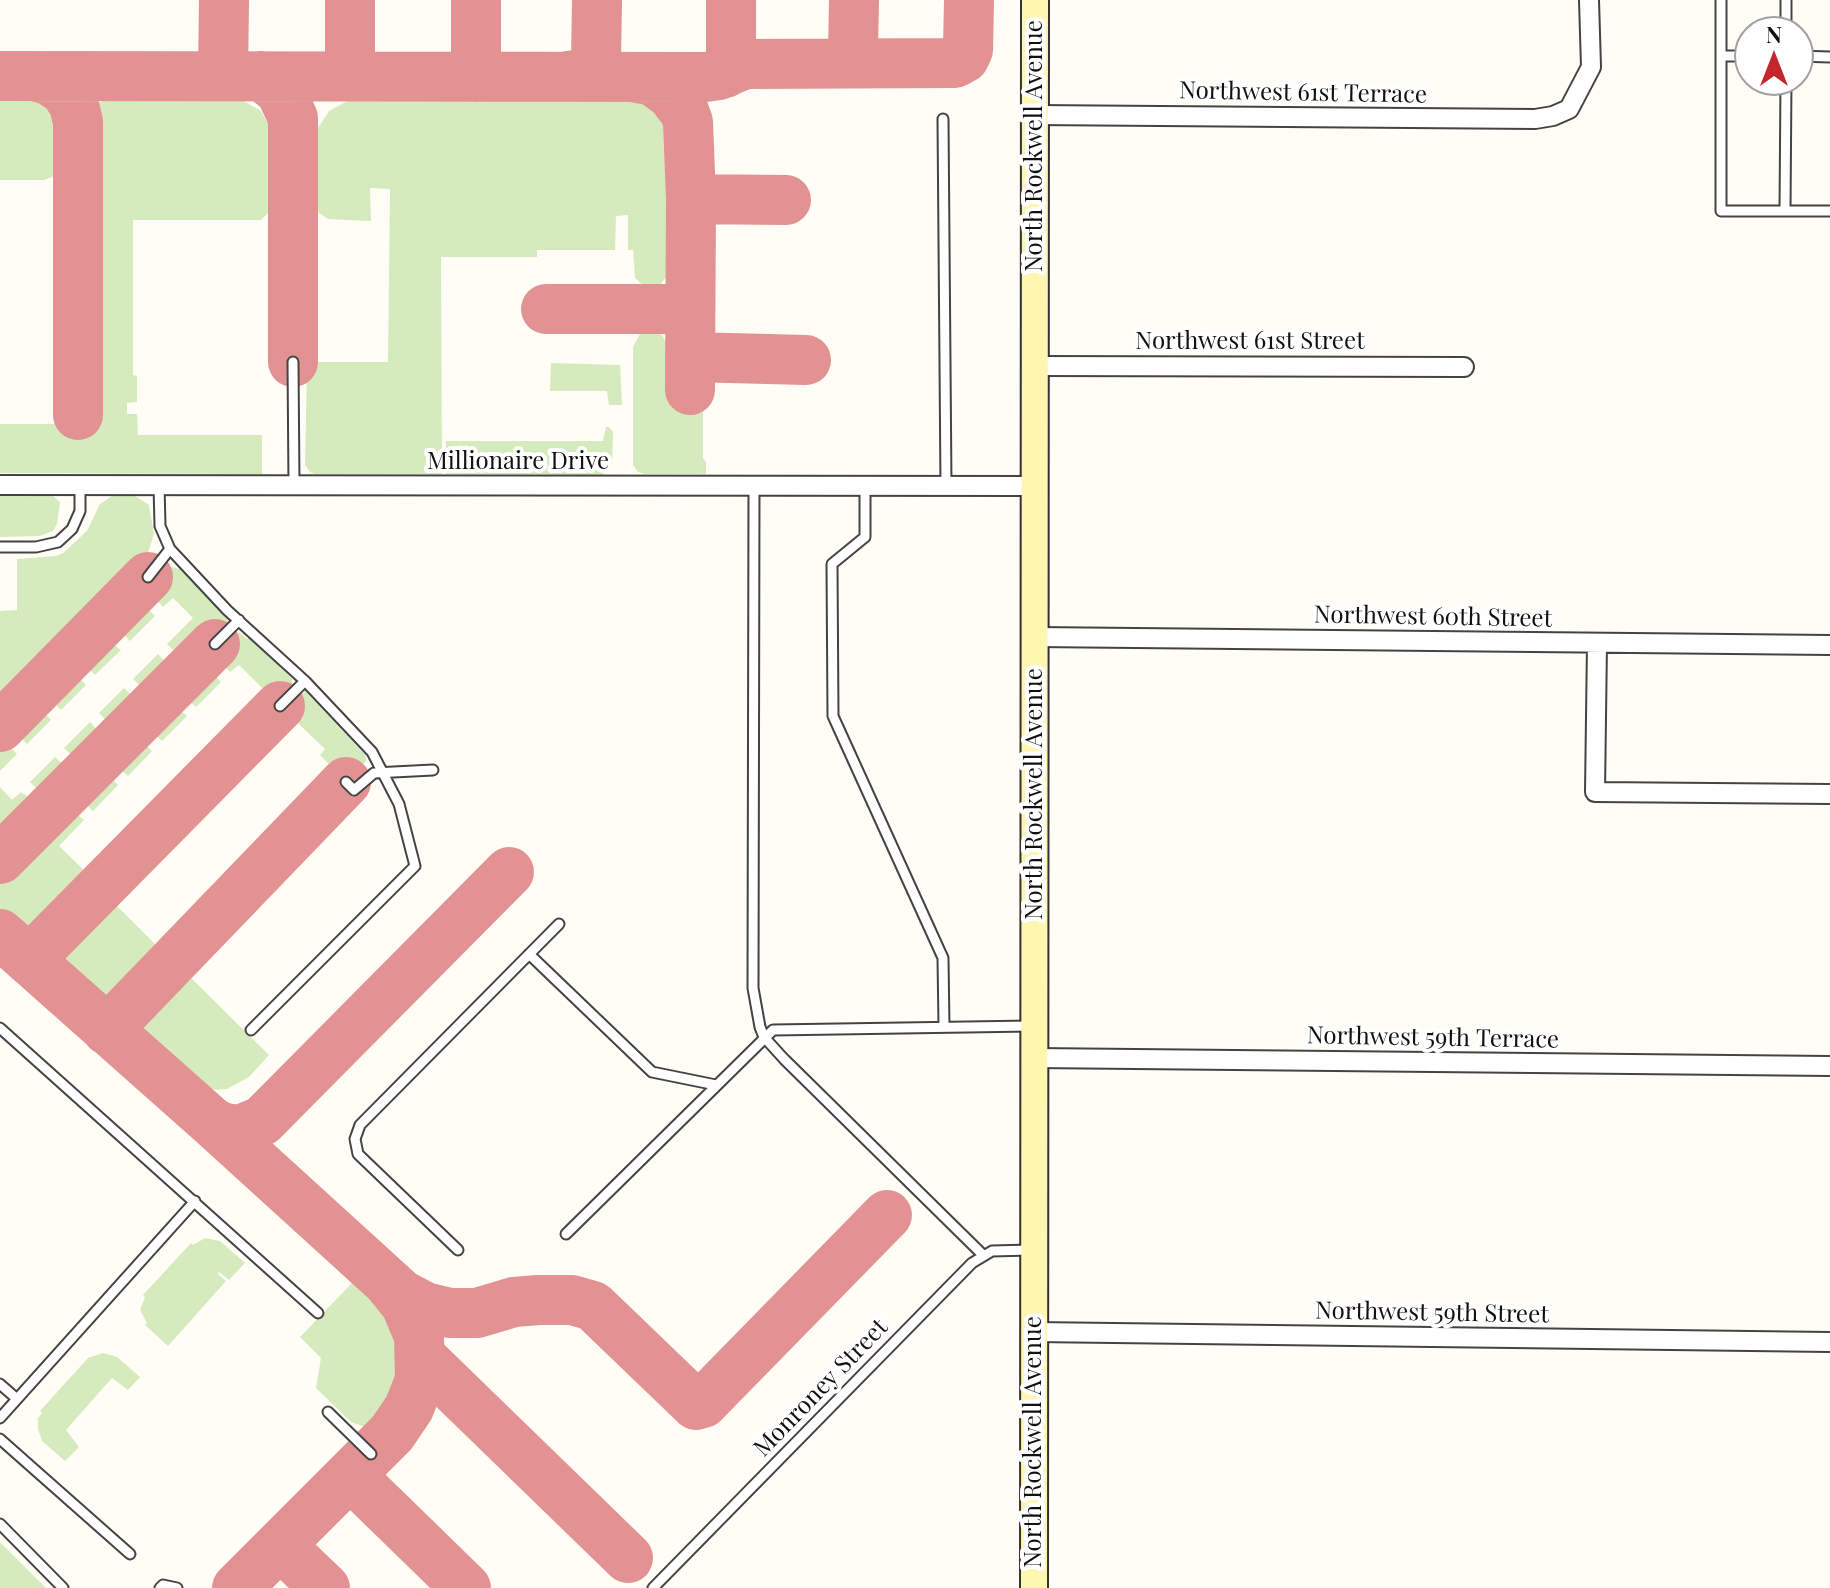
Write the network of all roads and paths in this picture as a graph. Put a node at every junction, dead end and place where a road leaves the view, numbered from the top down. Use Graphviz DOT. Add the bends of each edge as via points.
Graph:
graph roads {
  1 [pos="1035,0"];
  2 [pos="1589,0"];
  3 [pos="1721,0"];
  4 [pos="1721,56"];
  5 [pos="1734,56"];
  6 [pos="1786,96"];
  7 [pos="1035,115"];
  8 [pos="943,119"];
  9 [pos="1785,211"];
  10 [pos="1830,211"];
  11 [pos="293,362"];
  12 [pos="1036,366"];
  13 [pos="1464,367"];
  14 [pos="0,485"];
  15 [pos="80,485"];
  16 [pos="159,485"];
  17 [pos="294,485"];
  18 [pos="754,486"];
  19 [pos="865,486"];
  20 [pos="946,486"];
  21 [pos="1036,486"];
  22 [pos="0,547"];
  23 [pos="170,549"];
  24 [pos="148,577"];
  25 [pos="239,620"];
  26 [pos="1036,637"];
  27 [pos="1597,643"];
  28 [pos="215,644"];
  29 [pos="1830,645"];
  30 [pos="305,681"];
  31 [pos="280,706"];
  32 [pos="433,770"];
  33 [pos="383,773"];
  34 [pos="346,782"];
  35 [pos="1830,794"];
  36 [pos="559,924"];
  37 [pos="529,954"];
  38 [pos="1035,1026"];
  39 [pos="944,1027"];
  40 [pos="0,1028"];
  41 [pos="251,1030"];
  42 [pos="764,1037"];
  43 [pos="1035,1058"];
  44 [pos="1830,1066"];
  45 [pos="716,1085"];
  46 [pos="195,1201"];
  47 [pos="566,1234"];
  48 [pos="458,1250"];
  49 [pos="1034,1250"];
  50 [pos="983,1255"];
  51 [pos="318,1313"];
  52 [pos="1034,1332"];
  53 [pos="1830,1342"];
  54 [pos="0,1384"];
  55 [pos="17,1399"];
  56 [pos="328,1412"];
  57 [pos="0,1418"];
  58 [pos="0,1439"];
  59 [pos="371,1454"];
  60 [pos="0,1524"];
  61 [pos="130,1554"];
  62 [pos="63,1588"];
  63 [pos="160,1588"];
  64 [pos="177,1588"];
  65 [pos="653,1588"];
  66 [pos="1034,1588"];
  1 -- 7 [label="main road, North Rockwell Avenue"];
  2 -- 7 [label="street, Northwest 61st Terrace" via="1591,67 1569,109 1553,116"];
  3 -- 4 [label="lane"];
  4 -- 5 [label="lane"];
  4 -- 9 [label="lane" via="1721,211"];
  6 -- 9 [label="lane"];
  7 -- 12 [label="main road, North Rockwell Avenue"];
  8 -- 20 [label="lane"];
  9 -- 10 [label="lane"];
  11 -- 17 [label="lane"];
  12 -- 13 [label="street, Northwest 61st Street"];
  12 -- 21 [label="main road, North Rockwell Avenue"];
  14 -- 15 [label="street, Millionaire Drive"];
  15 -- 16 [label="street, Millionaire Drive"];
  15 -- 22 [label="lane" via="80,511 58,542"];
  16 -- 17 [label="street, Millionaire Drive"];
  16 -- 23 [label="lane" via="160,526"];
  17 -- 18 [label="street, Millionaire Drive"];
  18 -- 19 [label="street, Millionaire Drive"];
  18 -- 42 [label="lane" via="753,988"];
  19 -- 20 [label="street, Millionaire Drive"];
  19 -- 39 [label="lane" via="865,537 832,564 833,716 943,958"];
  20 -- 21 [label="street, Millionaire Drive"];
  21 -- 26 [label="main road, North Rockwell Avenue"];
  23 -- 24 [label="lane"];
  23 -- 25 [label="lane"];
  25 -- 28 [label="lane"];
  25 -- 30 [label="lane"];
  26 -- 27 [label="street, Northwest 60th Street"];
  26 -- 38 [label="main road, North Rockwell Avenue"];
  27 -- 29 [label="street, Northwest 60th Street"];
  27 -- 35 [label="street" via="1595,792"];
  30 -- 31 [label="lane"];
  30 -- 33 [label="lane" via="372,752"];
  32 -- 33 [label="lane"];
  33 -- 34 [label="lane" via="374,773 354,790"];
  33 -- 41 [label="lane" via="399,804 415,866"];
  36 -- 37 [label="lane"];
  37 -- 45 [label="lane" via="652,1072"];
  37 -- 48 [label="lane" via="360,1125 355,1139 358,1154"];
  38 -- 39 [label="lane"];
  38 -- 43 [label="main road, North Rockwell Avenue"];
  39 -- 42 [label="lane" via="783,1028"];
  40 -- 46 [label="lane"];
  42 -- 45 [label="lane"];
  42 -- 50 [label="lane"];
  43 -- 44 [label="street, Northwest 59th Terrace"];
  43 -- 49 [label="main road, North Rockwell Avenue"];
  45 -- 47 [label="lane"];
  46 -- 51 [label="lane"];
  46 -- 55 [label="lane"];
  49 -- 50 [label="lane"];
  49 -- 52 [label="main road, North Rockwell Avenue"];
  50 -- 65 [label="lane, Monroney Street"];
  52 -- 53 [label="street, Northwest 59th Street"];
  52 -- 66 [label="main road, North Rockwell Avenue"];
  54 -- 55 [label="lane"];
  55 -- 57 [label="lane"];
  56 -- 59 [label="lane"];
  58 -- 61 [label="lane"];
  60 -- 62 [label="lane"];
  63 -- 64 [label="lane"];
}
